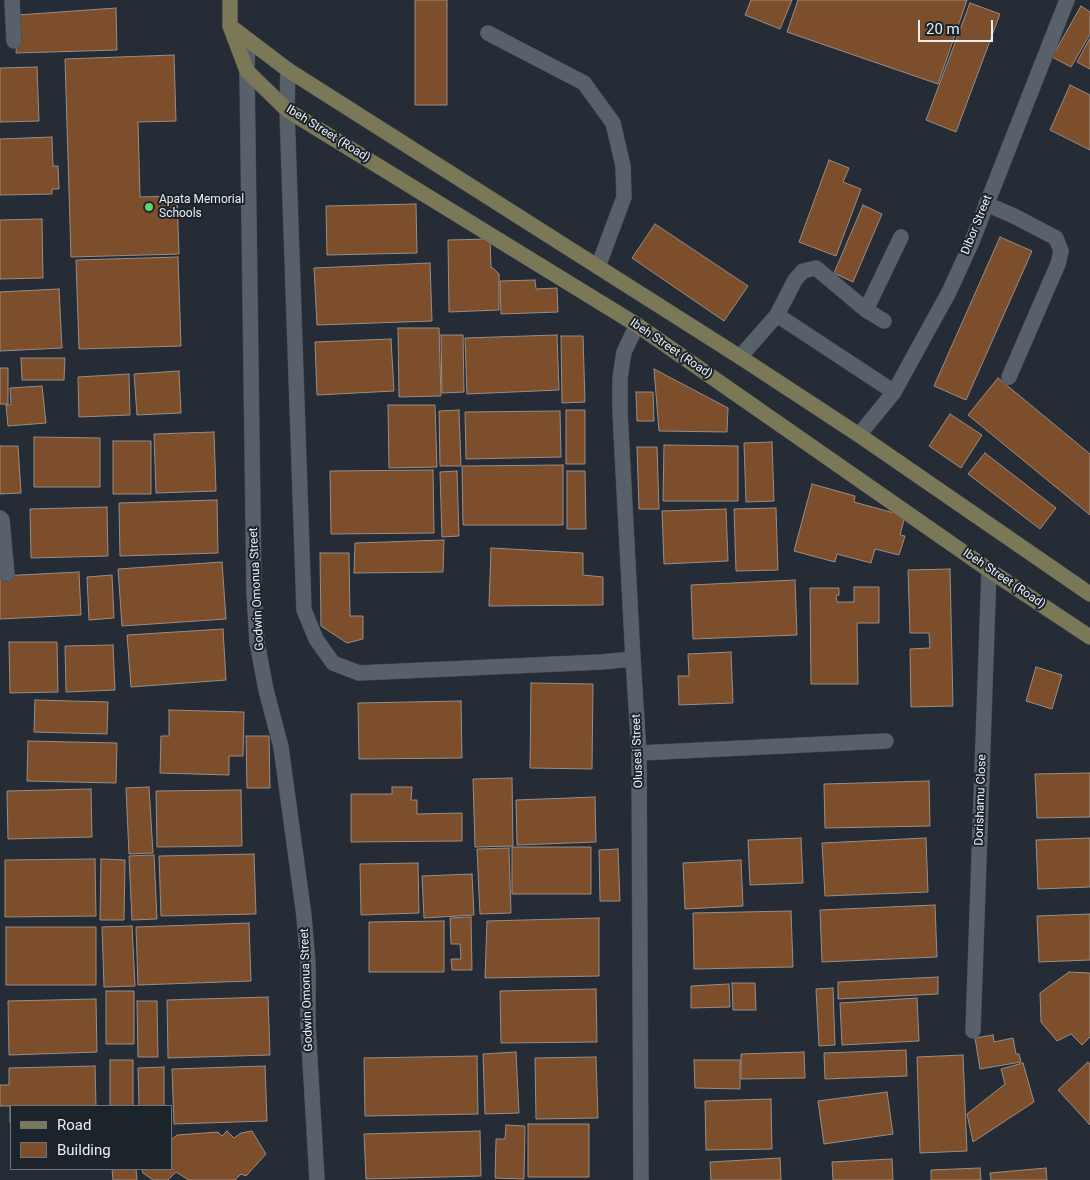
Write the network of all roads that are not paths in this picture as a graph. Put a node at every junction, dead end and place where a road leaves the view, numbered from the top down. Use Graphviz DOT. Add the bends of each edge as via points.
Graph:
graph roads {
  1 [pos="12,0"];
  2 [pos="230,0"];
  3 [pos="1067,0"];
  4 [pos="230,26"];
  5 [pos="488,33"];
  6 [pos="248,40"];
  7 [pos="14,41"];
  8 [pos="288,70"];
  9 [pos="247,71"];
  10 [pos="286,110"];
  11 [pos="986,204"];
  12 [pos="900,237"];
  13 [pos="598,267"];
  14 [pos="866,310"];
  15 [pos="777,315"];
  16 [pos="884,321"];
  17 [pos="637,325"];
  18 [pos="740,357"];
  19 [pos="1009,377"];
  20 [pos="894,392"];
  21 [pos="859,436"];
  22 [pos="0,518"];
  23 [pos="989,570"];
  24 [pos="7,574"];
  25 [pos="1090,594"];
  26 [pos="1090,637"];
  27 [pos="633,659"];
  28 [pos="886,740"];
  29 [pos="639,753"];
  30 [pos="973,1031"];
  31 [pos="317,1180"];
  32 [pos="641,1180"];
  1 -- 7 [label="street"];
  2 -- 4 [label="street, Godwin Omonua Street"];
  3 -- 11 [label="street, Dibor Street"];
  4 -- 6 [label="street"];
  4 -- 9 [label="street, Godwin Omonua Street"];
  5 -- 13 [label="street" via="584,83 613,122 623,166 624,197"];
  6 -- 8 [label="street"];
  6 -- 9 [label="street"];
  8 -- 10 [label="street"];
  8 -- 13 [label="street"];
  9 -- 10 [label="street, Ibeh Street (Road)"];
  9 -- 31 [label="street, Godwin Omonua Street" via="255,600 258,642 281,747 304,916"];
  10 -- 17 [label="street, Ibeh Street (Road)"];
  10 -- 27 [label="street" via="304,610 316,639 333,663 359,673"];
  11 -- 19 [label="street" via="1056,238 1061,251"];
  11 -- 20 [label="street, Dibor Street" via="950,292"];
  12 -- 14 [label="street"];
  13 -- 18 [label="street"];
  14 -- 15 [label="street" via="816,268 803,271 795,280"];
  14 -- 16 [label="street"];
  15 -- 18 [label="street"];
  15 -- 20 [label="street"];
  17 -- 23 [label="street, Ibeh Street (Road)"];
  17 -- 27 [label="street, Olusesi Street" via="624,352 620,378"];
  18 -- 21 [label="street"];
  20 -- 21 [label="street, Dibor Street"];
  21 -- 25 [label="street"];
  22 -- 24 [label="street"];
  23 -- 26 [label="street, Ibeh Street (Road)"];
  23 -- 30 [label="street, Dorishamu Close"];
  27 -- 29 [label="street, Olusesi Street"];
  28 -- 29 [label="street"];
  29 -- 32 [label="street, Olusesi Street"];
}
